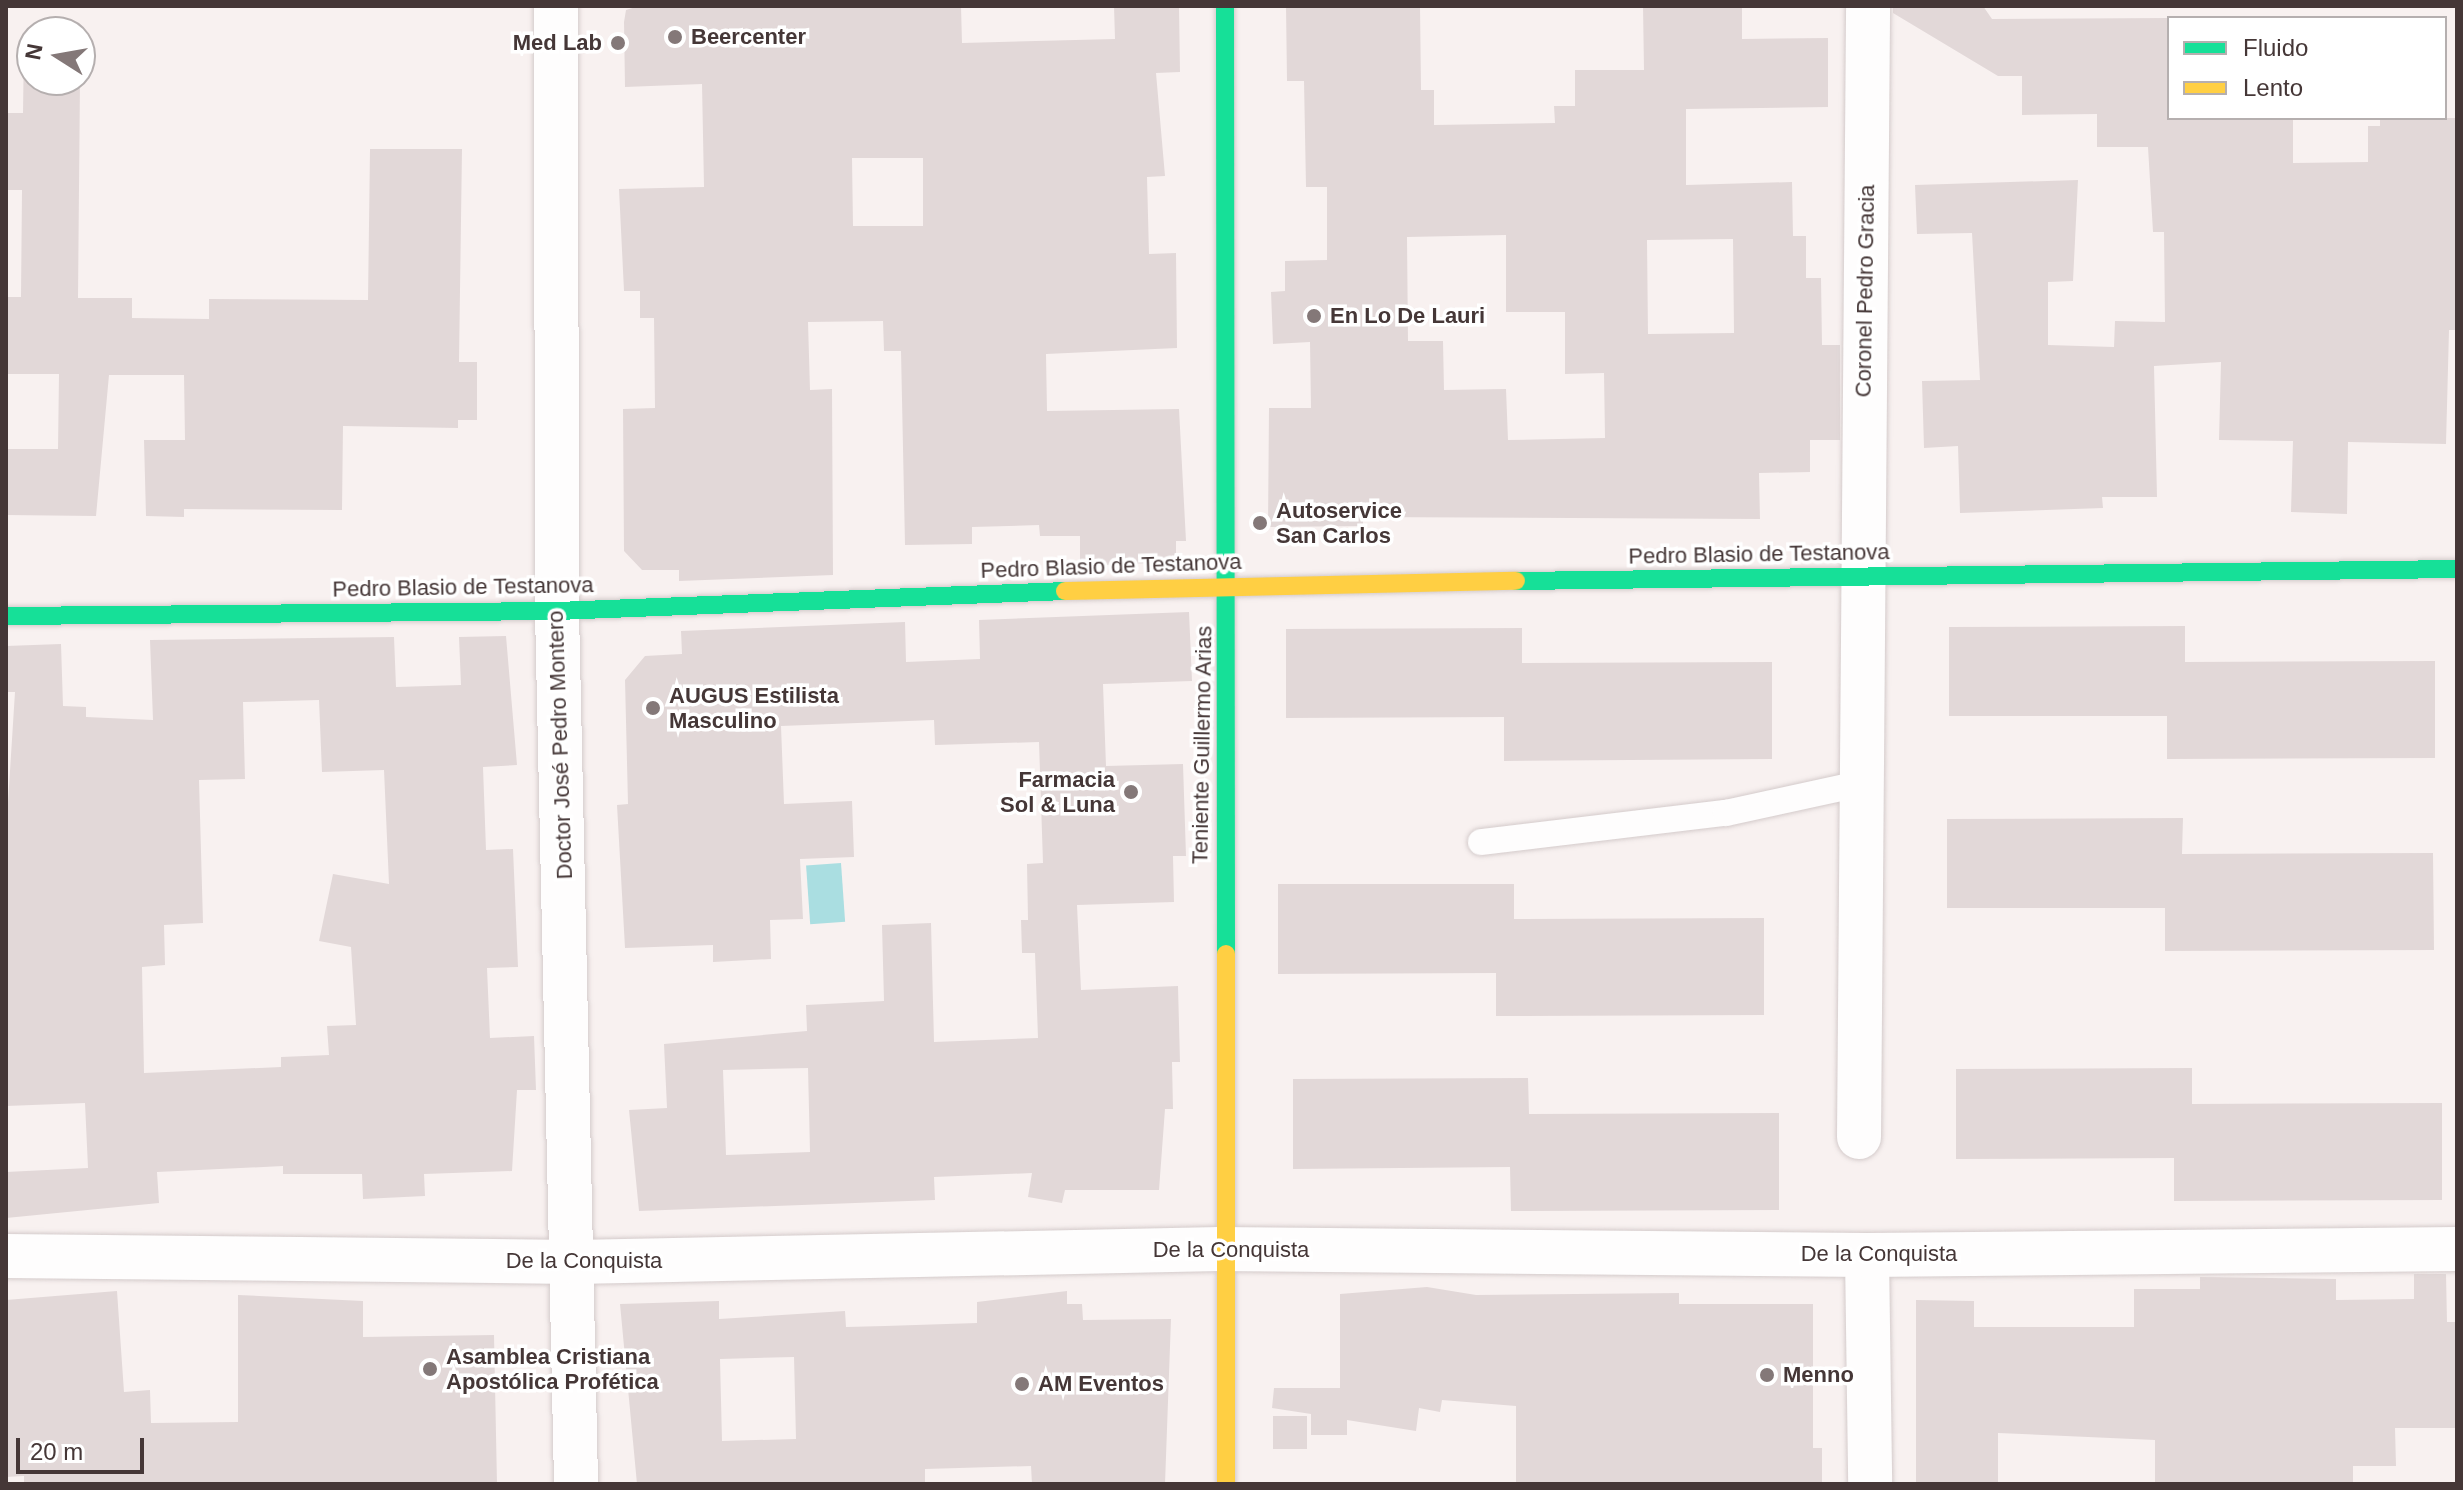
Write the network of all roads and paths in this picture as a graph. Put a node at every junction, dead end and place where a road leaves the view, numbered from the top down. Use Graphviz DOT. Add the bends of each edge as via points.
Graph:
graph roads {
  1 [pos="556,6"];
  2 [pos="1225,6"];
  3 [pos="1868,6"];
  4 [pos="2457,569"];
  5 [pos="1862,576"];
  6 [pos="1227,585"];
  7 [pos="557,611"];
  8 [pos="6,616"];
  9 [pos="1859,784"];
  10 [pos="1481,842"];
  11 [pos="1859,1137"];
  12 [pos="1220,1249"];
  13 [pos="2457,1249"];
  14 [pos="1867,1255"];
  15 [pos="6,1256"];
  16 [pos="575,1262"];
  17 [pos="576,1484"];
  18 [pos="1226,1484"];
  19 [pos="1870,1484"];
  1 -- 7 [label="street, Doctor José Pedro Montero"];
  2 -- 6 [label="street, Teniente Guillermo Arias"];
  3 -- 5 [label="street, Coronel Pedro Gracia"];
  4 -- 5 [label="street, Pedro Blasio de Testanova"];
  5 -- 6 [label="street, Pedro Blasio de Testanova"];
  5 -- 9 [label="street, Coronel Pedro Gracia"];
  6 -- 7 [label="street, Pedro Blasio de Testanova"];
  6 -- 12 [label="street, Teniente Guillermo Arias"];
  7 -- 8 [label="street, Pedro Blasio de Testanova"];
  7 -- 16 [label="street, Doctor José Pedro Montero"];
  9 -- 10 [label="lane" via="1726,813"];
  9 -- 11 [label="street, Coronel Pedro Gracia"];
  12 -- 14 [label="street, De la Conquista"];
  12 -- 16 [label="street, De la Conquista"];
  12 -- 18 [label="street, Teniente Guillermo Arias"];
  13 -- 14 [label="street, De la Conquista"];
  14 -- 19 [label="street"];
  15 -- 16 [label="street, De la Conquista"];
  16 -- 17 [label="street, Doctor José Pedro Montero"];
}
